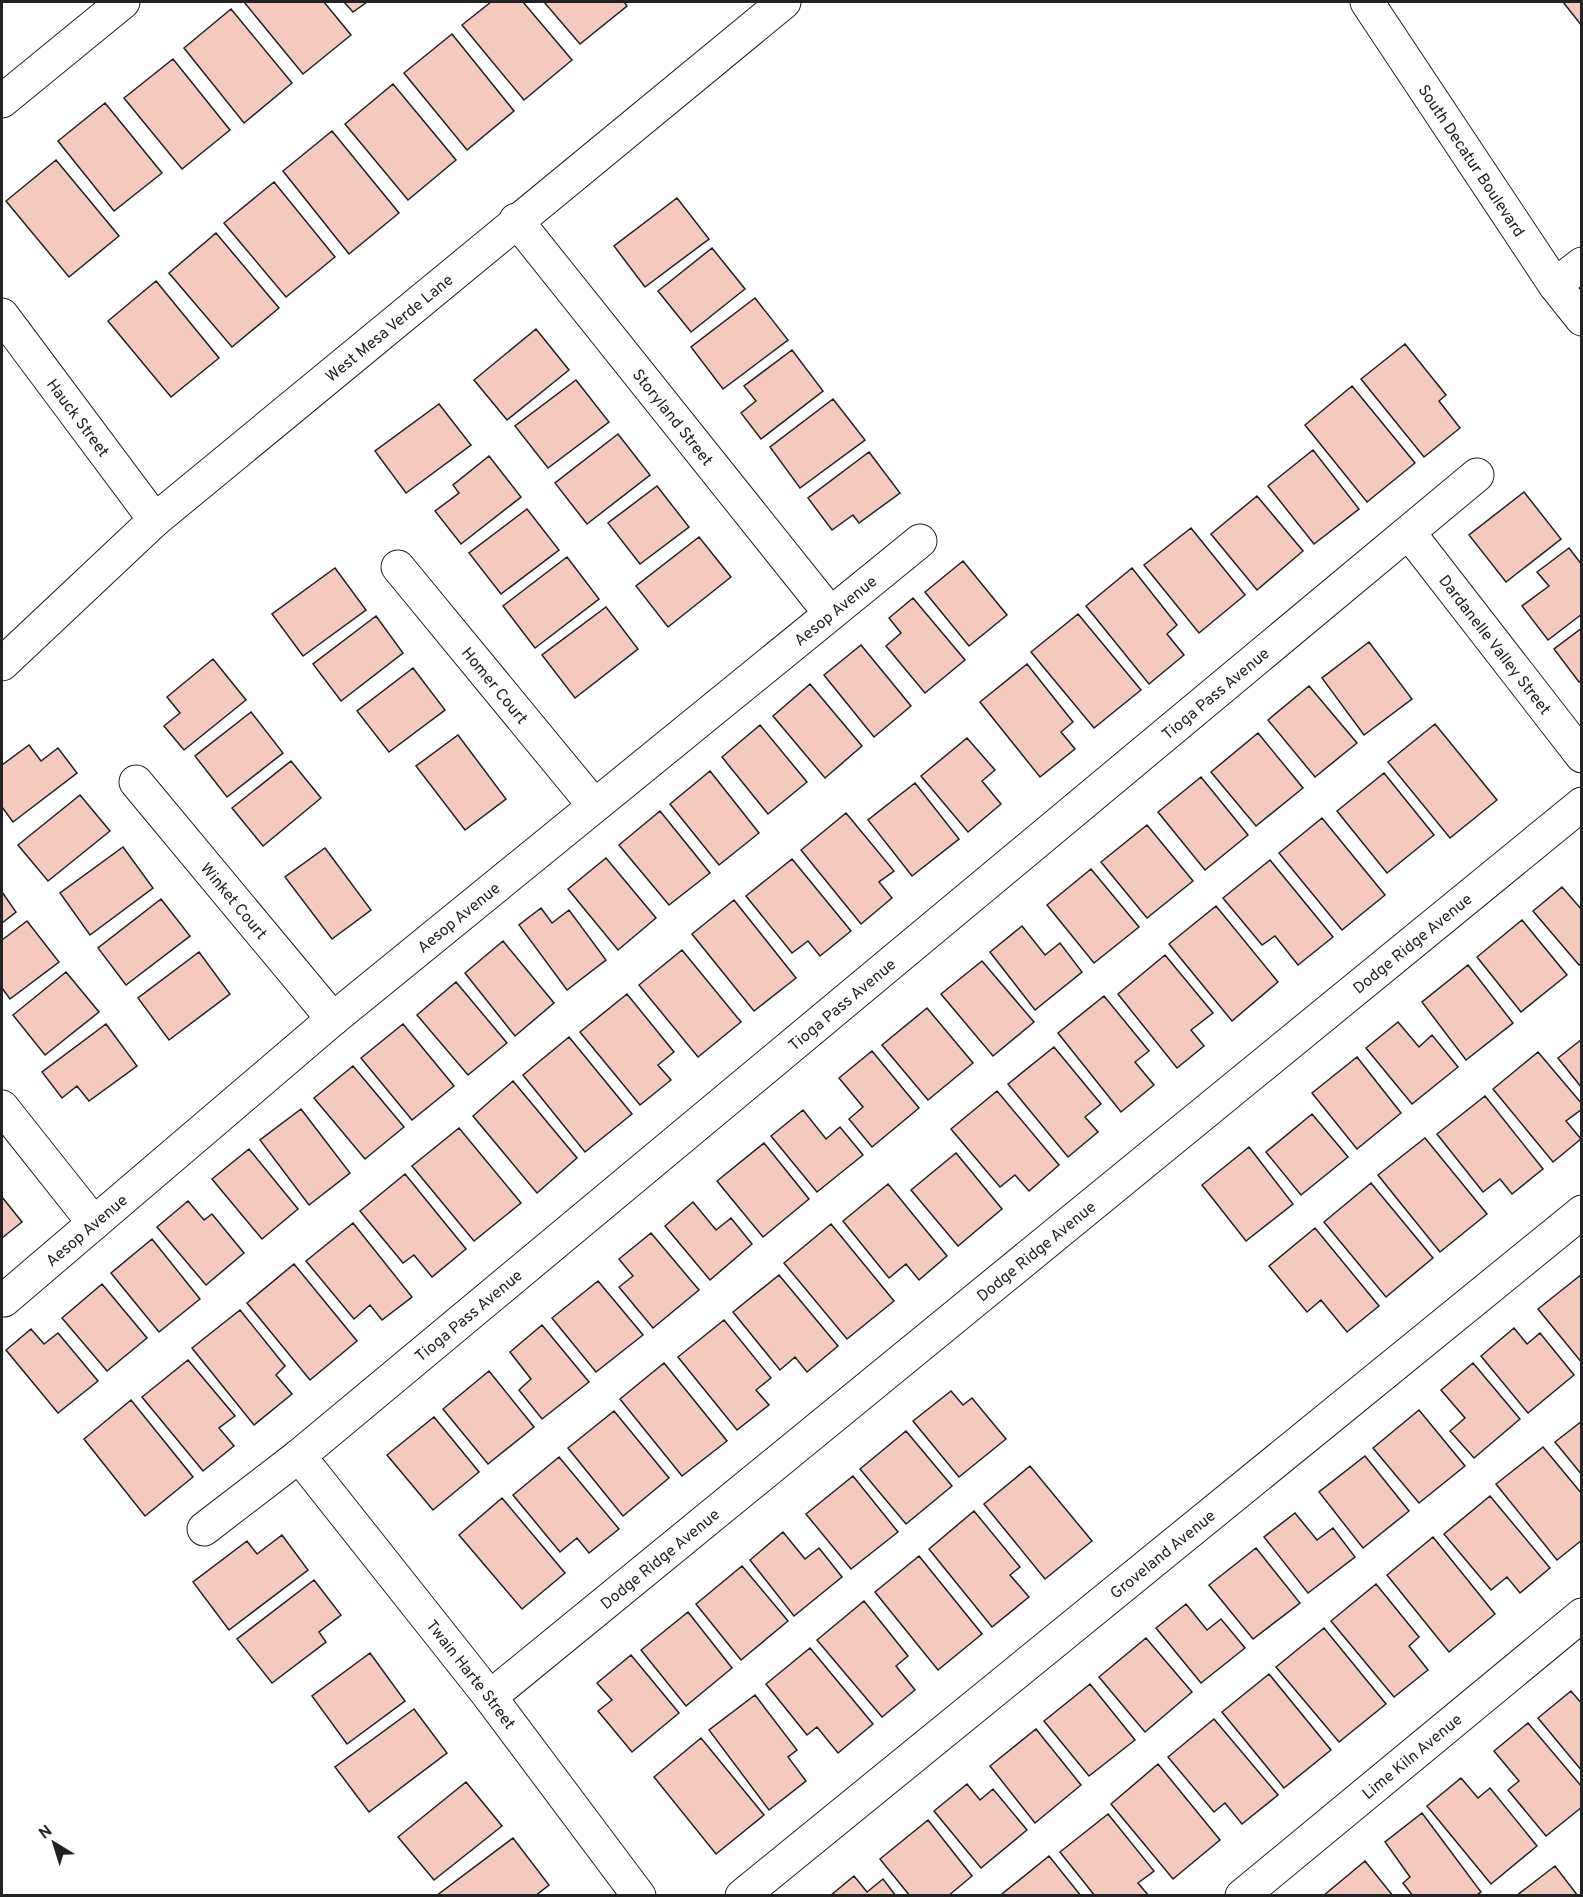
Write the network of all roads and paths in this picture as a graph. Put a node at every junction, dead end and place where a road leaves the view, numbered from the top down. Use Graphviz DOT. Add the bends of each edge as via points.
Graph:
graph roads {
  1 [pos="123,2"];
  2 [pos="784,2"];
  3 [pos="1367,2"];
  4 [pos="2,101"];
  5 [pos="516,220"];
  6 [pos="1581,264"];
  7 [pos="1555,285"];
  8 [pos="2,315"];
  9 [pos="1581,319"];
  10 [pos="1477,475"];
  11 [pos="155,520"];
  12 [pos="1409,533"];
  13 [pos="920,541"];
  14 [pos="398,567"];
  15 [pos="830,613"];
  16 [pos="2,664"];
  17 [pos="1581,756"];
  18 [pos="136,782"];
  19 [pos="593,804"];
  20 [pos="1581,804"];
  21 [pos="333,1019"];
  22 [pos="2,1107"];
  23 [pos="1581,1212"];
  24 [pos="94,1223"];
  25 [pos="4,1300"];
  26 [pos="299,1456"];
  27 [pos="204,1529"];
  28 [pos="1581,1615"];
  29 [pos="490,1697"];
  30 [pos="639,1896"];
  31 [pos="742,1896"];
  32 [pos="1242,1896"];
  1 -- 4 [label="street"];
  2 -- 5 [label="street, West Mesa Verde Lane"];
  3 -- 7 [label="street, South Decatur Boulevard"];
  5 -- 11 [label="street, West Mesa Verde Lane"];
  5 -- 15 [label="street, Storyland Street"];
  6 -- 7 [label="street"];
  7 -- 9 [label="street, South Decatur Boulevard"];
  8 -- 11 [label="street, Hauck Street"];
  10 -- 12 [label="street, Tioga Pass Avenue"];
  11 -- 16 [label="street, West Mesa Verde Lane"];
  12 -- 17 [label="street, Dardanelle Valley Street"];
  12 -- 26 [label="street, Tioga Pass Avenue"];
  13 -- 15 [label="street, Aesop Avenue"];
  14 -- 19 [label="street, Homer Court"];
  15 -- 19 [label="street, Aesop Avenue"];
  18 -- 21 [label="street, Winket Court"];
  19 -- 21 [label="street, Aesop Avenue"];
  20 -- 29 [label="street, Dodge Ridge Avenue"];
  21 -- 24 [label="street, Aesop Avenue"];
  22 -- 24 [label="street"];
  23 -- 31 [label="street, Groveland Avenue"];
  24 -- 25 [label="street, Aesop Avenue"];
  26 -- 27 [label="street, Tioga Pass Avenue"];
  26 -- 29 [label="street, Twain Harte Street"];
  28 -- 32 [label="street, Lime Kiln Avenue"];
  29 -- 30 [label="street, Twain Harte Street"];
}
